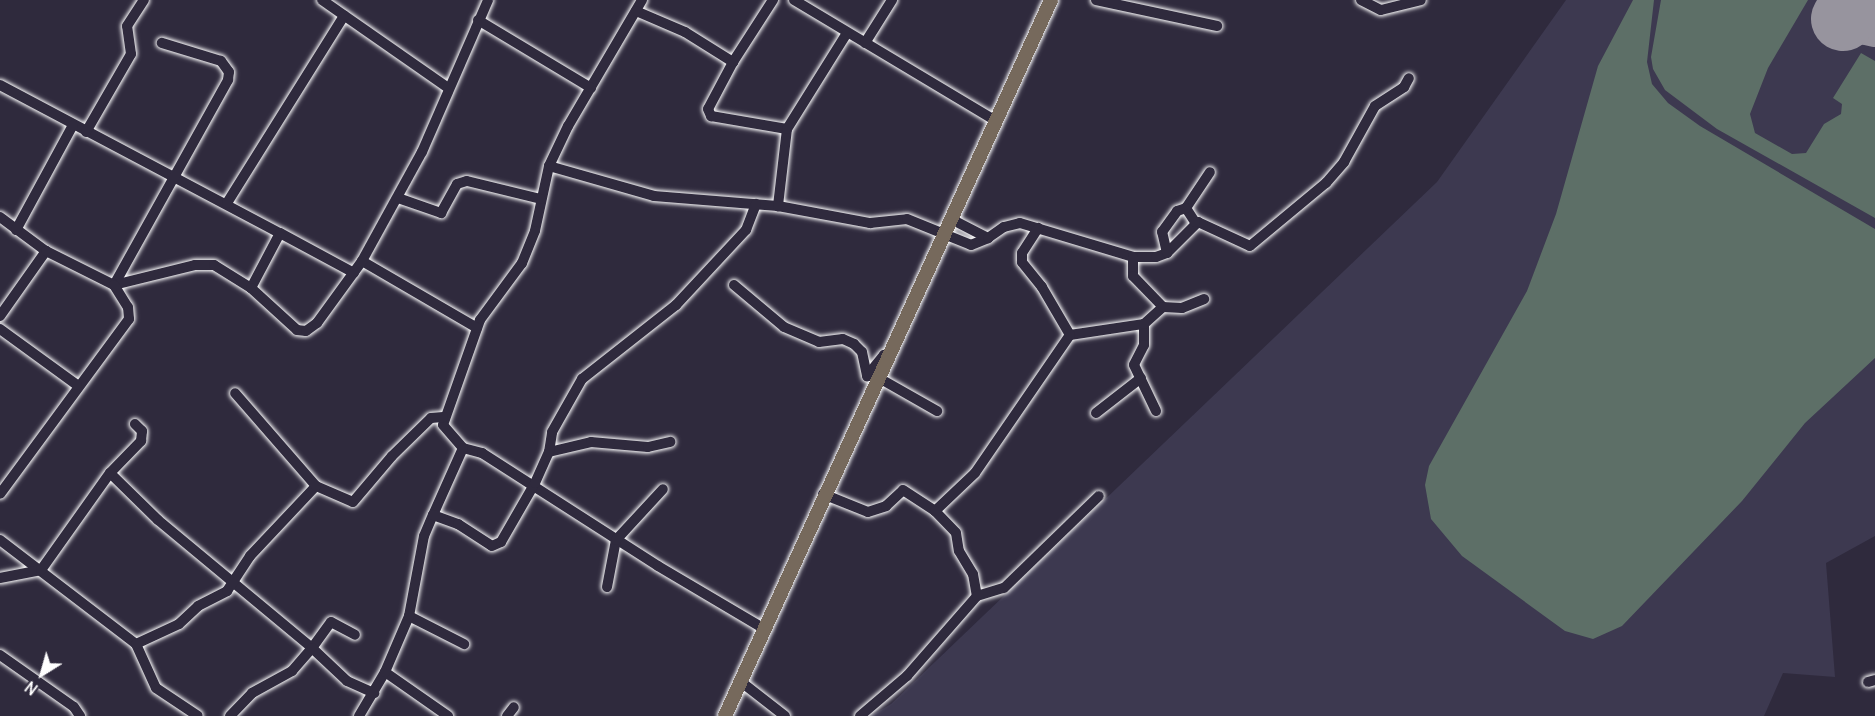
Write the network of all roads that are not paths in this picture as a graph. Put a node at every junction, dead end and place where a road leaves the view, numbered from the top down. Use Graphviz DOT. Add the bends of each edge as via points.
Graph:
graph roads {
  1 [pos="130,0"];
  2 [pos="322,0"];
  3 [pos="488,0"];
  4 [pos="642,0"];
  5 [pos="773,0"];
  6 [pos="892,0"];
  7 [pos="1051,0"];
  8 [pos="1096,0"];
  9 [pos="1361,0"];
  10 [pos="1421,0"];
  11 [pos="801,2"];
  12 [pos="142,3"];
  13 [pos="636,11"];
  14 [pos="344,16"];
  15 [pos="478,20"];
  16 [pos="1217,26"];
  17 [pos="846,33"];
  18 [pos="162,43"];
  19 [pos="865,44"];
  20 [pos="733,62"];
  21 [pos="1409,78"];
  22 [pos="0,85"];
  23 [pos="448,88"];
  24 [pos="591,88"];
  25 [pos="996,121"];
  26 [pos="73,125"];
  27 [pos="787,129"];
  28 [pos="86,132"];
  29 [pos="549,166"];
  30 [pos="1210,172"];
  31 [pos="172,174"];
  32 [pos="398,198"];
  33 [pos="542,199"];
  34 [pos="227,203"];
  35 [pos="756,204"];
  36 [pos="778,206"];
  37 [pos="1186,208"];
  38 [pos="0,217"];
  39 [pos="951,219"];
  40 [pos="1195,222"];
  41 [pos="1038,228"];
  42 [pos="16,230"];
  43 [pos="280,233"];
  44 [pos="944,235"];
  45 [pos="988,238"];
  46 [pos="46,251"];
  47 [pos="1167,253"];
  48 [pos="1133,257"];
  49 [pos="362,261"];
  50 [pos="354,273"];
  51 [pos="114,285"];
  52 [pos="734,285"];
  53 [pos="251,288"];
  54 [pos="1204,299"];
  55 [pos="1163,306"];
  56 [pos="0,316"];
  57 [pos="1144,324"];
  58 [pos="477,328"];
  59 [pos="0,329"];
  60 [pos="1070,335"];
  61 [pos="890,354"];
  62 [pos="879,378"];
  63 [pos="1141,378"];
  64 [pos="77,385"];
  65 [pos="235,393"];
  66 [pos="937,411"];
  67 [pos="1156,411"];
  68 [pos="1096,413"];
  69 [pos="443,417"];
  70 [pos="135,424"];
  71 [pos="670,442"];
  72 [pos="463,448"];
  73 [pos="549,452"];
  74 [pos="111,472"];
  75 [pos="316,486"];
  76 [pos="532,488"];
  77 [pos="663,489"];
  78 [pos="1,490"];
  79 [pos="824,494"];
  80 [pos="1099,496"];
  81 [pos="935,511"];
  82 [pos="433,515"];
  83 [pos="0,540"];
  84 [pos="616,540"];
  85 [pos="41,570"];
  86 [pos="0,578"];
  87 [pos="237,582"];
  88 [pos="607,587"];
  89 [pos="977,596"];
  90 [pos="409,616"];
  91 [pos="763,628"];
  92 [pos="355,635"];
  93 [pos="135,644"];
  94 [pos="464,644"];
  95 [pos="312,648"];
  96 [pos="0,656"];
  97 [pos="385,672"];
  98 [pos="740,681"];
  99 [pos="374,693"];
  100 [pos="432,705"];
  101 [pos="80,716"];
  102 [pos="198,716"];
  103 [pos="230,716"];
  104 [pos="359,716"];
  105 [pos="425,716"];
  106 [pos="448,716"];
  107 [pos="725,716"];
  108 [pos="785,716"];
  109 [pos="860,716"];
  1 -- 12 [label="street"];
  2 -- 14 [label="street"];
  3 -- 15 [label="street"];
  4 -- 13 [label="street"];
  5 -- 20 [label="street"];
  6 -- 19 [label="street"];
  7 -- 25 [label="main road"];
  8 -- 16 [label="street" via="1182,15"];
  9 -- 10 [label="street" via="1381,9"];
  11 -- 17 [label="street"];
  12 -- 28 [label="street" via="127,27 131,54"];
  13 -- 20 [label="street" via="685,32"];
  13 -- 24 [label="street"];
  14 -- 23 [label="street"];
  14 -- 34 [label="street"];
  15 -- 23 [label="street"];
  15 -- 24 [label="street"];
  17 -- 19 [label="street"];
  17 -- 27 [label="street"];
  18 -- 31 [label="street" via="221,61 229,72 228,80"];
  19 -- 25 [label="street"];
  20 -- 27 [label="street" via="708,109 711,116"];
  21 -- 40 [label="street" via="1404,87 1375,106 1344,162 1326,183 1258,241 1243,246 1209,225"];
  22 -- 26 [label="street"];
  23 -- 32 [label="street"];
  24 -- 29 [label="street"];
  25 -- 39 [label="main road"];
  26 -- 28 [label="street"];
  26 -- 42 [label="street"];
  27 -- 36 [label="street"];
  28 -- 31 [label="street"];
  29 -- 33 [label="street"];
  29 -- 35 [label="street" via="654,196"];
  30 -- 37 [label="street"];
  31 -- 34 [label="street"];
  31 -- 51 [label="street"];
  32 -- 33 [label="street" via="441,213 457,184 467,181"];
  32 -- 49 [label="street"];
  33 -- 58 [label="street" via="536,231 522,263"];
  34 -- 43 [label="street"];
  35 -- 36 [label="street"];
  35 -- 73 [label="street" via="746,230 676,305 582,379 552,432"];
  36 -- 44 [label="street" via="870,223 908,219"];
  37 -- 40 [label="street"];
  37 -- 47 [label="street" via="1177,211 1162,232"];
  38 -- 42 [label="street"];
  39 -- 44 [label="main road"];
  39 -- 45 [label="street"];
  40 -- 47 [label="street"];
  41 -- 45 [label="street" via="1020,223 1004,227"];
  41 -- 48 [label="street"];
  41 -- 60 [label="street" via="1022,253 1022,262"];
  42 -- 46 [label="street"];
  43 -- 50 [label="street"];
  43 -- 53 [label="street"];
  44 -- 45 [label="street" via="971,245"];
  44 -- 61 [label="main road"];
  46 -- 51 [label="street"];
  46 -- 56 [label="street"];
  47 -- 48 [label="street"];
  48 -- 55 [label="street" via="1133,276"];
  49 -- 50 [label="street"];
  49 -- 58 [label="street"];
  50 -- 53 [label="street" via="317,323 306,331 284,321"];
  51 -- 53 [label="street" via="195,265 214,265"];
  51 -- 64 [label="street" via="128,307 129,319"];
  52 -- 61 [label="street" via="784,327 819,342 843,339 854,344 862,352 867,376 879,360"];
  54 -- 55 [label="street" via="1182,308"];
  55 -- 57 [label="street"];
  57 -- 60 [label="street"];
  57 -- 63 [label="street" via="1144,345 1134,365"];
  58 -- 69 [label="street" via="458,389"];
  59 -- 64 [label="street"];
  60 -- 81 [label="street" via="975,473"];
  61 -- 62 [label="main road"];
  62 -- 66 [label="street"];
  62 -- 79 [label="main road"];
  63 -- 67 [label="street"];
  63 -- 68 [label="street"];
  64 -- 78 [label="street"];
  65 -- 75 [label="street"];
  69 -- 72 [label="street" via="449,436"];
  69 -- 75 [label="street" via="431,418 353,502"];
  70 -- 74 [label="street" via="142,431 141,441"];
  71 -- 73 [label="street" via="648,447 591,442"];
  72 -- 76 [label="street" via="482,453"];
  72 -- 82 [label="street"];
  73 -- 76 [label="street"];
  74 -- 85 [label="street"];
  74 -- 87 [label="street" via="158,520"];
  75 -- 87 [label="street" via="250,556"];
  76 -- 82 [label="street" via="501,542 492,546 458,524"];
  76 -- 84 [label="street"];
  77 -- 84 [label="street"];
  79 -- 81 [label="street" via="868,512 886,506 903,490"];
  79 -- 91 [label="main road"];
  80 -- 89 [label="street" via="1004,588"];
  81 -- 89 [label="street" via="956,533 959,551 973,574"];
  82 -- 90 [label="street" via="424,536"];
  83 -- 85 [label="street"];
  84 -- 88 [label="street"];
  84 -- 91 [label="street"];
  85 -- 86 [label="street"];
  85 -- 93 [label="street"];
  87 -- 93 [label="street" via="198,606 179,624"];
  87 -- 95 [label="street" via="277,622"];
  89 -- 109 [label="street" via="907,676"];
  90 -- 94 [label="street"];
  90 -- 97 [label="street"];
  91 -- 98 [label="main road"];
  92 -- 95 [label="street" via="331,622"];
  93 -- 102 [label="street" via="156,688"];
  95 -- 99 [label="street" via="348,681"];
  95 -- 103 [label="street" via="292,671 252,693"];
  96 -- 101 [label="street" via="74,707"];
  97 -- 99 [label="street"];
  97 -- 100 [label="street"];
  98 -- 107 [label="main road"];
  98 -- 108 [label="street"];
  99 -- 104 [label="street"];
  100 -- 105 [label="street"];
  100 -- 106 [label="street"];
}
